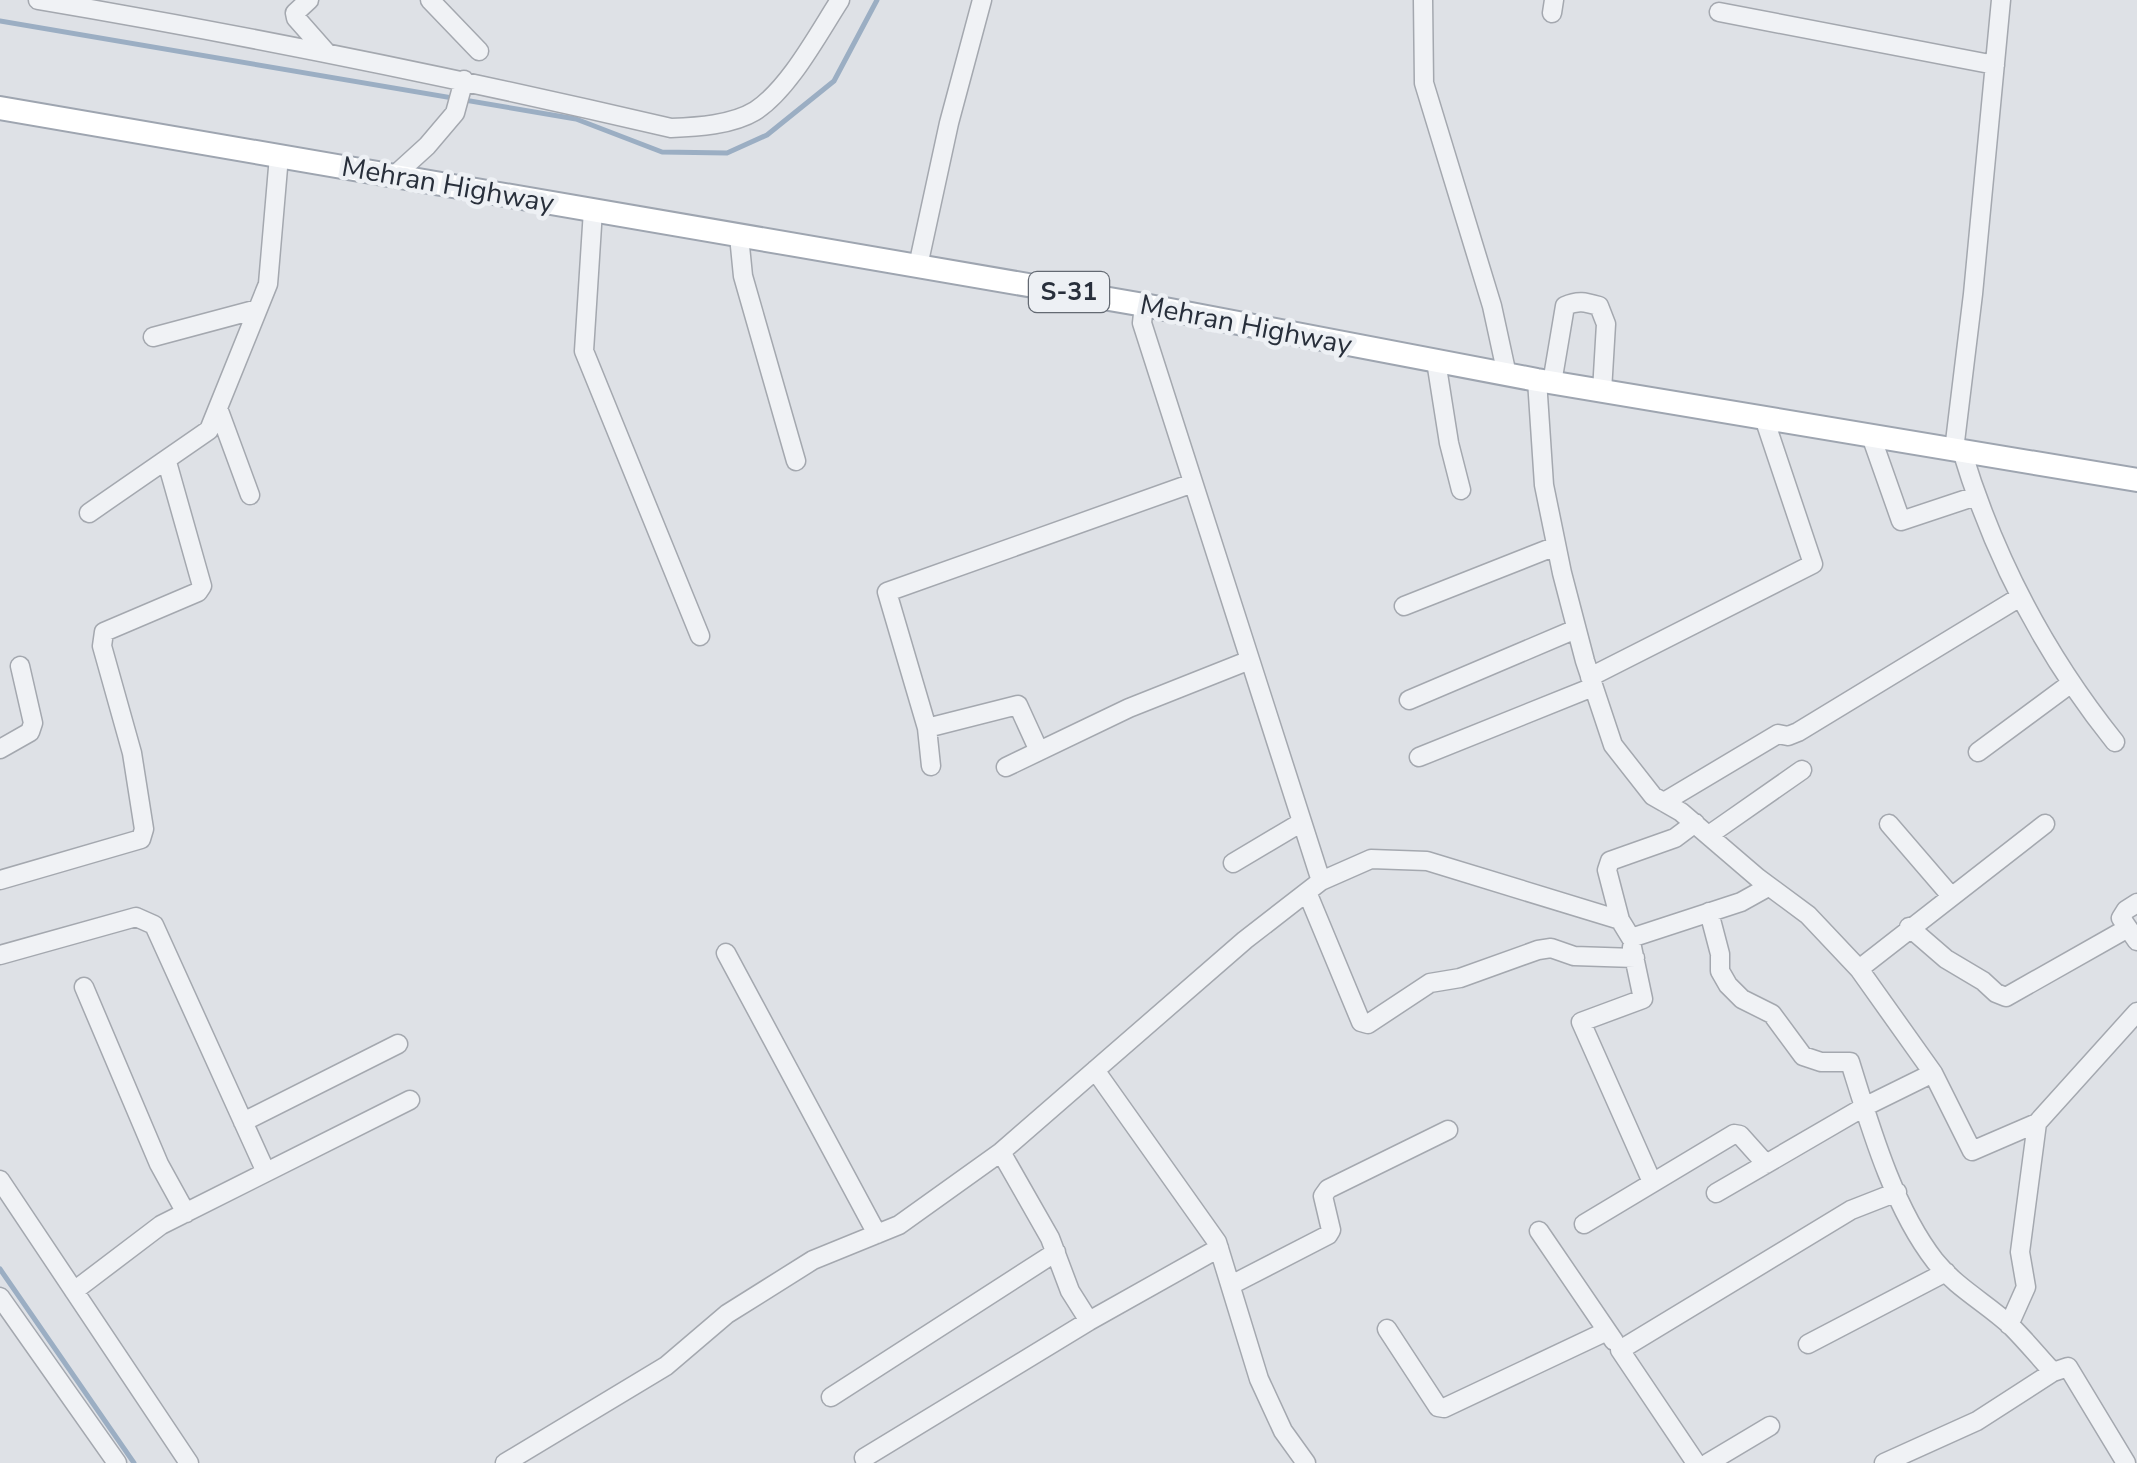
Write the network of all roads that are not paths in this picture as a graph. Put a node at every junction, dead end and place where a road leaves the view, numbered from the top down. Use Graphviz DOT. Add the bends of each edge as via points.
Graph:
graph roads {
  1 [pos="38,0"];
  2 [pos="309,0"];
  3 [pos="430,0"];
  4 [pos="840,0"];
  5 [pos="982,0"];
  6 [pos="1423,0"];
  7 [pos="2000,0"];
  8 [pos="1719,12"];
  9 [pos="479,50"];
  10 [pos="326,52"];
  11 [pos="1995,64"];
  12 [pos="462,93"];
  13 [pos="0,108"];
  14 [pos="279,156"];
  15 [pos="394,176"];
  16 [pos="593,210"];
  17 [pos="739,236"];
  18 [pos="918,266"];
  19 [pos="1144,306"];
  20 [pos="258,309"];
  21 [pos="153,337"];
  22 [pos="1436,361"];
  23 [pos="1507,374"];
  24 [pos="1544,381"];
  25 [pos="1602,391"];
  26 [pos="218,408"];
  27 [pos="1764,418"];
  28 [pos="1870,436"];
  29 [pos="1958,450"];
  30 [pos="796,460"];
  31 [pos="167,462"];
  32 [pos="2137,480"];
  33 [pos="1193,483"];
  34 [pos="1461,490"];
  35 [pos="250,495"];
  36 [pos="1976,496"];
  37 [pos="89,513"];
  38 [pos="1556,546"];
  39 [pos="2020,597"];
  40 [pos="1404,606"];
  41 [pos="1576,629"];
  42 [pos="700,636"];
  43 [pos="1250,660"];
  44 [pos="20,666"];
  45 [pos="1592,682"];
  46 [pos="2070,684"];
  47 [pos="1409,700"];
  48 [pos="927,728"];
  49 [pos="2115,742"];
  50 [pos="0,750"];
  51 [pos="1040,750"];
  52 [pos="1978,752"];
  53 [pos="1419,757"];
  54 [pos="930,766"];
  55 [pos="1006,767"];
  56 [pos="1802,770"];
  57 [pos="1664,802"];
  58 [pos="1302,822"];
  59 [pos="1889,824"];
  60 [pos="2045,824"];
  61 [pos="1702,829"];
  62 [pos="1233,864"];
  63 [pos="0,880"];
  64 [pos="1768,886"];
  65 [pos="1314,887"];
  66 [pos="1951,896"];
  67 [pos="2137,903"];
  68 [pos="1709,912"];
  69 [pos="1620,920"];
  70 [pos="1909,927"];
  71 [pos="2132,935"];
  72 [pos="1630,938"];
  73 [pos="726,953"];
  74 [pos="0,956"];
  75 [pos="1635,958"];
  76 [pos="1860,968"];
  77 [pos="84,988"];
  78 [pos="2137,1012"];
  79 [pos="398,1044"];
  80 [pos="1096,1070"];
  81 [pos="1932,1073"];
  82 [pos="410,1100"];
  83 [pos="1864,1107"];
  84 [pos="244,1122"];
  85 [pos="2038,1122"];
  86 [pos="1448,1130"];
  87 [pos="1001,1152"];
  88 [pos="1766,1164"];
  89 [pos="265,1170"];
  90 [pos="0,1180"];
  91 [pos="1652,1182"];
  92 [pos="1897,1192"];
  93 [pos="1716,1193"];
  94 [pos="186,1212"];
  95 [pos="1584,1224"];
  96 [pos="1539,1231"];
  97 [pos="877,1234"];
  98 [pos="1219,1248"];
  99 [pos="1056,1252"];
  100 [pos="1946,1272"];
  101 [pos="1232,1285"];
  102 [pos="74,1291"];
  103 [pos="0,1297"];
  104 [pos="1089,1321"];
  105 [pos="2009,1325"];
  106 [pos="1387,1329"];
  107 [pos="1607,1331"];
  108 [pos="1808,1344"];
  109 [pos="1620,1350"];
  110 [pos="2053,1372"];
  111 [pos="830,1397"];
  112 [pos="1770,1426"];
  113 [pos="864,1458"];
  114 [pos="117,1463"];
  115 [pos="188,1463"];
  116 [pos="505,1463"];
  117 [pos="1306,1463"];
  118 [pos="1696,1463"];
  119 [pos="1708,1463"];
  120 [pos="1885,1463"];
  121 [pos="2126,1463"];
  1 -- 10 [label="street"];
  2 -- 10 [label="street" via="296,18"];
  3 -- 9 [label="street"];
  4 -- 12 [label="street" via="772,97 752,113 701,126 671,128"];
  5 -- 18 [label="street"];
  6 -- 23 [label="street" via="1424,84"];
  7 -- 11 [label="street"];
  8 -- 11 [label="street"];
  10 -- 12 [label="street"];
  11 -- 29 [label="street"];
  12 -- 15 [label="street" via="427,146"];
  13 -- 14 [label="main road, Mehran Highway / S-31"];
  14 -- 15 [label="main road, Mehran Highway / S-31"];
  14 -- 20 [label="street" via="268,284"];
  15 -- 16 [label="main road, Mehran Highway / S-31"];
  16 -- 17 [label="main road, Mehran Highway / S-31"];
  16 -- 42 [label="street" via="584,351"];
  17 -- 18 [label="main road, Mehran Highway / S-31"];
  17 -- 30 [label="street" via="743,276"];
  18 -- 19 [label="main road, Mehran Highway / S-31"];
  19 -- 22 [label="main road, Mehran Highway / S-31"];
  19 -- 33 [label="street" via="1142,323"];
  20 -- 21 [label="street"];
  20 -- 26 [label="street"];
  22 -- 23 [label="main road, Mehran Highway / S-31"];
  22 -- 34 [label="street"];
  23 -- 24 [label="main road, Mehran Highway / S-31"];
  24 -- 25 [label="main road, Mehran Highway / S-31"];
  24 -- 25 [label="street" via="1565,306 1585,302 1598,306 1606,324"];
  24 -- 38 [label="street" via="1544,484"];
  25 -- 27 [label="main road, Mehran Highway / S-31"];
  26 -- 31 [label="street" via="202,438"];
  26 -- 35 [label="street"];
  27 -- 28 [label="main road, Mehran Highway / S-31"];
  27 -- 45 [label="street" via="1813,564"];
  28 -- 29 [label="main road, Mehran Highway / S-31"];
  28 -- 36 [label="street" via="1902,521"];
  29 -- 32 [label="main road, Mehran Highway / S-31"];
  29 -- 36 [label="street"];
  31 -- 37 [label="street"];
  31 -- 63 [label="street" via="202,586 104,632 102,646 132,753 141,840"];
  33 -- 43 [label="street"];
  33 -- 48 [label="street" via="887,592"];
  36 -- 39 [label="street"];
  38 -- 40 [label="street"];
  38 -- 41 [label="street"];
  39 -- 46 [label="street"];
  39 -- 57 [label="street" via="1798,732 1778,734"];
  41 -- 45 [label="street"];
  41 -- 47 [label="street"];
  43 -- 51 [label="street"];
  43 -- 58 [label="street"];
  44 -- 50 [label="street" via="33,723 30,732"];
  45 -- 53 [label="street"];
  45 -- 57 [label="street" via="1613,745"];
  46 -- 49 [label="street"];
  46 -- 52 [label="street"];
  48 -- 51 [label="street" via="1018,705"];
  48 -- 54 [label="street"];
  51 -- 55 [label="street"];
  56 -- 61 [label="street"];
  57 -- 61 [label="street"];
  58 -- 62 [label="street"];
  58 -- 65 [label="street"];
  59 -- 66 [label="street"];
  60 -- 66 [label="street"];
  61 -- 64 [label="street"];
  61 -- 69 [label="street" via="1610,861"];
  64 -- 68 [label="street"];
  64 -- 76 [label="street"];
  65 -- 69 [label="street" via="1371,859 1427,861"];
  65 -- 75 [label="street" via="1361,1022 1368,1024 1430,983 1538,950"];
  65 -- 80 [label="street"];
  66 -- 70 [label="street"];
  67 -- 71 [label="street" via="2122,918"];
  68 -- 72 [label="street"];
  68 -- 83 [label="street" via="1728,986 1772,1014 1803,1056 1850,1062"];
  69 -- 72 [label="street"];
  70 -- 71 [label="street" via="2006,997"];
  70 -- 76 [label="street"];
  72 -- 75 [label="street"];
  73 -- 97 [label="street"];
  74 -- 84 [label="street" via="144,918 154,925"];
  75 -- 91 [label="street" via="1643,999 1581,1022"];
  76 -- 81 [label="street"];
  77 -- 94 [label="street"];
  78 -- 85 [label="street"];
  79 -- 84 [label="street"];
  80 -- 87 [label="street"];
  80 -- 98 [label="street"];
  81 -- 83 [label="street"];
  81 -- 85 [label="street" via="1972,1151"];
  82 -- 89 [label="street"];
  83 -- 88 [label="street"];
  83 -- 92 [label="street"];
  84 -- 89 [label="street"];
  85 -- 105 [label="street" via="2020,1252 2026,1287"];
  86 -- 101 [label="street" via="1328,1189 1328,1235"];
  87 -- 97 [label="street"];
  87 -- 99 [label="street"];
  88 -- 91 [label="street" via="1734,1134"];
  88 -- 93 [label="street"];
  89 -- 94 [label="street"];
  90 -- 102 [label="street"];
  91 -- 95 [label="street"];
  92 -- 100 [label="street"];
  92 -- 109 [label="street" via="1851,1210"];
  94 -- 102 [label="street"];
  96 -- 107 [label="street"];
  97 -- 116 [label="street" via="813,1260 727,1314 666,1366"];
  98 -- 101 [label="street"];
  98 -- 104 [label="street"];
  99 -- 104 [label="street"];
  99 -- 111 [label="street"];
  100 -- 105 [label="street"];
  100 -- 108 [label="street"];
  101 -- 117 [label="street" via="1259,1380"];
  102 -- 115 [label="street"];
  103 -- 114 [label="street"];
  104 -- 113 [label="street"];
  105 -- 110 [label="street"];
  106 -- 107 [label="street" via="1444,1408"];
  107 -- 109 [label="street"];
  109 -- 118 [label="street"];
  110 -- 120 [label="street" via="1977,1421"];
  110 -- 121 [label="street" via="2068,1367"];
  112 -- 119 [label="street"];
}
